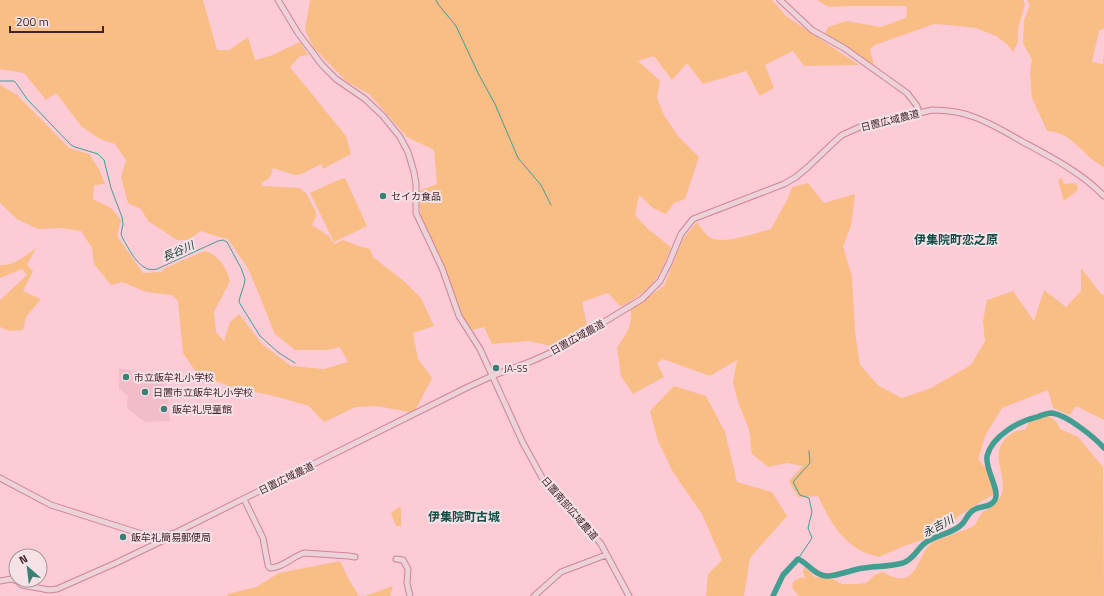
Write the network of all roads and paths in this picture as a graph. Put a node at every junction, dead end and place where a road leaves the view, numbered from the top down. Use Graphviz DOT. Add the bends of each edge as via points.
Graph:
graph roads {
  1 [pos="278,0"];
  2 [pos="780,0"];
  3 [pos="920,113"];
  4 [pos="1104,196"];
  5 [pos="492,376"];
  6 [pos="0,478"];
  7 [pos="244,499"];
  8 [pos="159,540"];
  9 [pos="606,555"];
  10 [pos="355,557"];
  11 [pos="396,559"];
  12 [pos="0,581"];
  13 [pos="410,596"];
  14 [pos="534,596"];
  15 [pos="629,596"];
  1 -- 5 [label="street, 日置南部広域農道" via="322,65 336,79 373,106 403,141 414,172 418,218 442,268 459,316 480,349"];
  2 -- 3 [label="street" via="812,30 844,48 907,93"];
  3 -- 4 [label="street, 日置広域農道" via="943,110 988,123 1082,177"];
  3 -- 5 [label="street, 日置広域農道" via="850,131 842,135 796,177 784,184 693,219 681,234 660,281 642,299 561,348"];
  5 -- 7 [label="street, 日置広域農道"];
  5 -- 9 [label="street, 日置南部広域農道" via="523,444 545,483 586,526 601,544"];
  6 -- 8 [label="street" via="51,505"];
  7 -- 8 [label="street, 日置広域農道"];
  7 -- 10 [label="street" via="262,538 270,568 304,553"];
  8 -- 12 [label="street, 日置広域農道" via="57,589 22,585 11,579"];
  9 -- 14 [label="street" via="561,572"];
  9 -- 15 [label="street, 日置南部広域農道"];
  11 -- 13 [label="street" via="403,560 408,569 407,583"];
}
